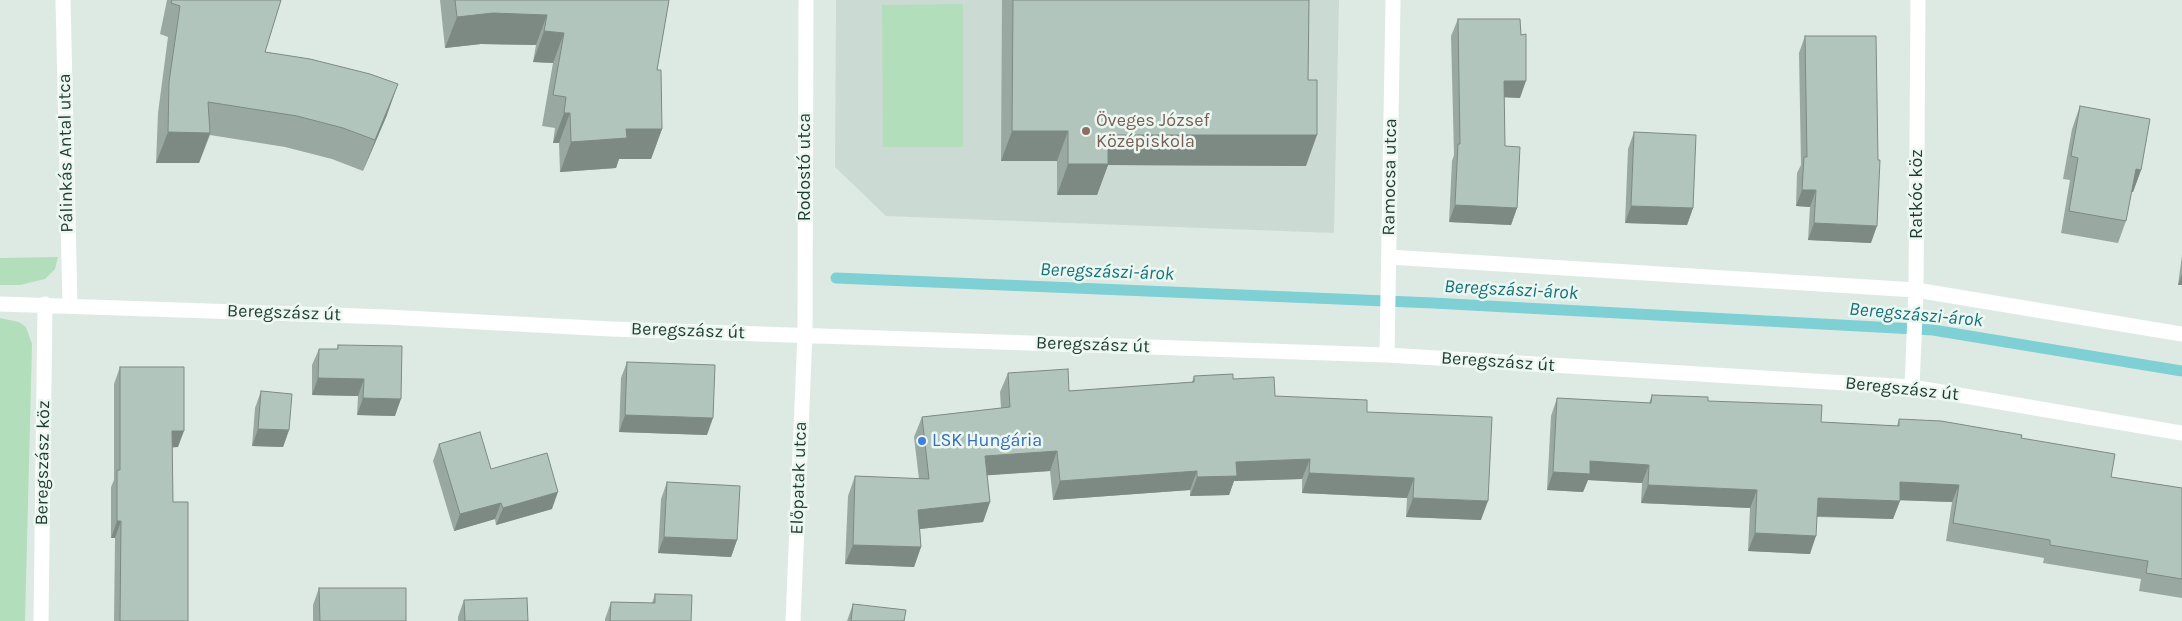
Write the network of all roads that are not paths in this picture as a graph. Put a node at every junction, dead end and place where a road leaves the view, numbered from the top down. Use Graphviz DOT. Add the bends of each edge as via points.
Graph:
graph roads {
  1 [pos="63,0"];
  2 [pos="806,0"];
  3 [pos="1393,0"];
  4 [pos="1918,0"];
  5 [pos="1389,257"];
  6 [pos="1916,290"];
  7 [pos="0,304"];
  8 [pos="44,304"];
  9 [pos="70,305"];
  10 [pos="804,334"];
  11 [pos="2182,334"];
  12 [pos="1387,355"];
  13 [pos="1912,387"];
  14 [pos="2182,433"];
  15 [pos="41,621"];
  16 [pos="793,621"];
  1 -- 9 [label="street, Pálinkás Antal utca"];
  2 -- 10 [label="street, Rodostó utca"];
  3 -- 5 [label="street, Ramocsa utca"];
  4 -- 6 [label="street, Ratkóc köz"];
  5 -- 6 [label="street"];
  5 -- 12 [label="street, Ramocsa utca"];
  6 -- 11 [label="street"];
  6 -- 13 [label="street, Ratkóc köz"];
  7 -- 8 [label="street, Beregszász út"];
  8 -- 9 [label="street, Beregszász út"];
  8 -- 15 [label="street, Beregszász köz"];
  9 -- 10 [label="street, Beregszász út" via="611,329"];
  10 -- 12 [label="street, Beregszász út"];
  10 -- 16 [label="street, Előpatak utca"];
  12 -- 13 [label="street, Beregszász út"];
  13 -- 14 [label="street, Beregszász út"];
}
